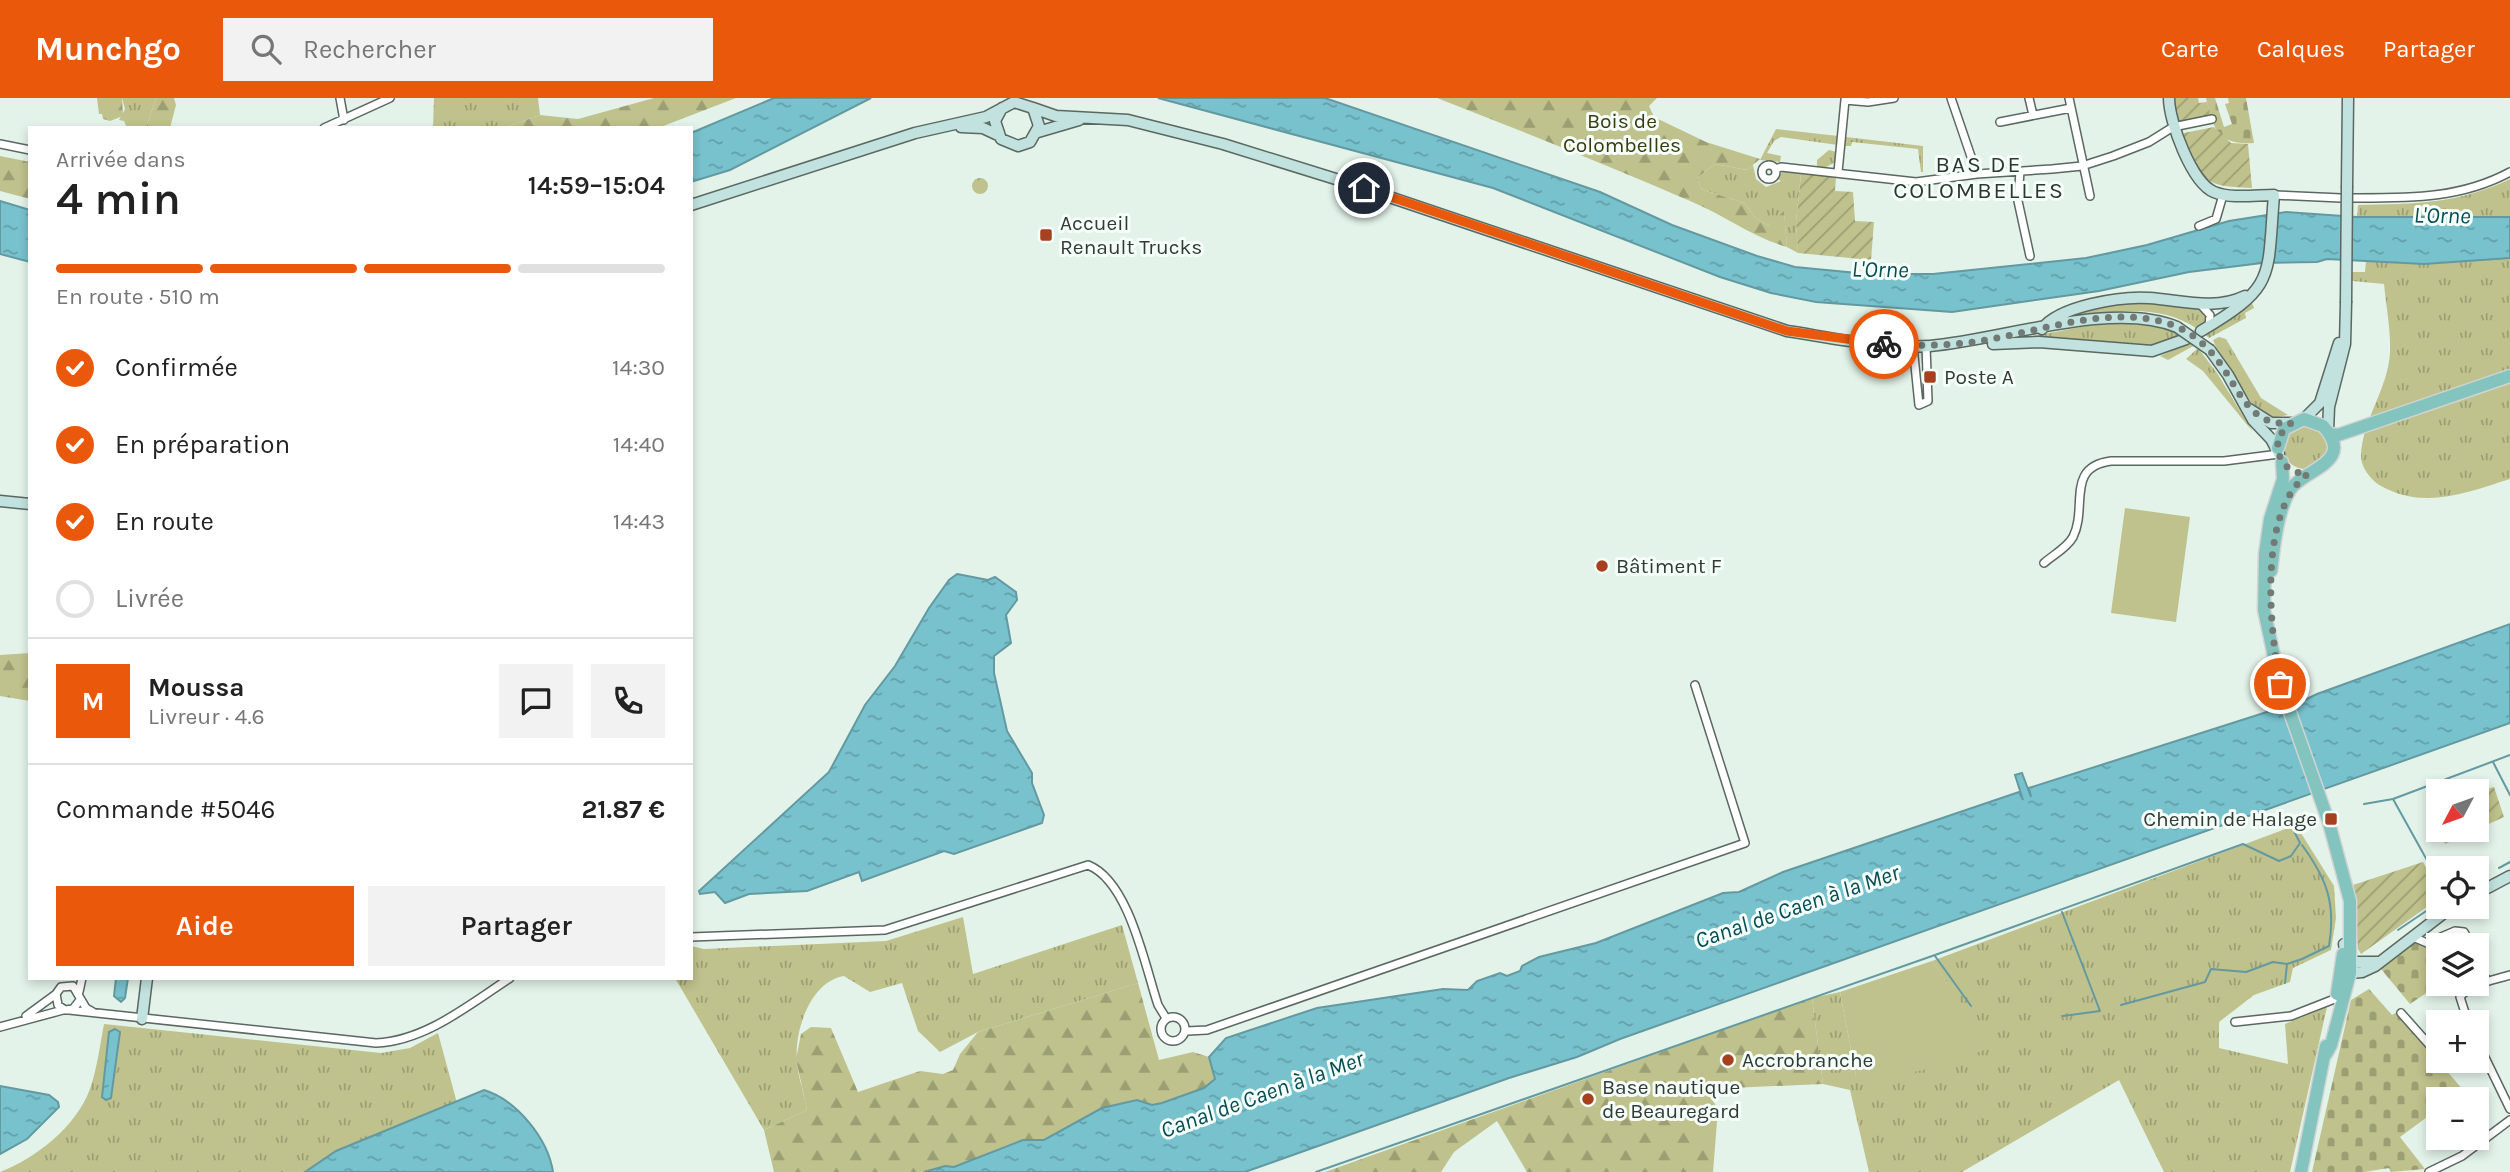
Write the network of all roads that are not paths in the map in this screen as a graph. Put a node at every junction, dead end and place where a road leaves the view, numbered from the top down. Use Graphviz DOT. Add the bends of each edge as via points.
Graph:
graph roads {
  1 [pos="340,98"];
  2 [pos="390,98"];
  3 [pos="1894,98"];
  4 [pos="1951,98"];
  5 [pos="2029,98"];
  6 [pos="2069,98"];
  7 [pos="2168,98"];
  8 [pos="2348,98"];
  9 [pos="1002,108"];
  10 [pos="1033,108"];
  11 [pos="2071,108"];
  12 [pos="2033,115"];
  13 [pos="1094,117"];
  14 [pos="2212,119"];
  15 [pos="344,120"];
  16 [pos="2000,122"];
  17 [pos="329,126"];
  18 [pos="951,126"];
  19 [pos="2173,127"];
  20 [pos="1038,132"];
  21 [pos="998,135"];
  22 [pos="0,144"];
  23 [pos="28,150"];
  24 [pos="2082,166"];
  25 [pos="1775,169"];
  26 [pos="2020,171"];
  27 [pos="1838,172"];
  28 [pos="2510,172"];
  29 [pos="1977,174"];
  30 [pos="2223,195"];
  31 [pos="2274,195"];
  32 [pos="2090,196"];
  33 [pos="2342,198"];
  34 [pos="2353,198"];
  35 [pos="693,204"];
  36 [pos="2199,226"];
  37 [pos="2030,256"];
  38 [pos="2260,288"];
  39 [pos="2346,303"];
  40 [pos="2198,304"];
  41 [pos="2042,329"];
  42 [pos="2205,329"];
  43 [pos="2186,340"];
  44 [pos="1980,341"];
  45 [pos="1913,346"];
  46 [pos="1926,346"];
  47 [pos="2510,376"];
  48 [pos="2246,405"];
  49 [pos="2304,419"];
  50 [pos="2291,423"];
  51 [pos="2332,435"];
  52 [pos="2279,455"];
  53 [pos="2308,474"];
  54 [pos="0,501"];
  55 [pos="28,504"];
  56 [pos="2044,563"];
  57 [pos="2272,648"];
  58 [pos="1695,685"];
  59 [pos="2324,815"];
  60 [pos="2510,876"];
  61 [pos="2489,887"];
  62 [pos="2436,919"];
  63 [pos="693,937"];
  64 [pos="2413,937"];
  65 [pos="2426,943"];
  66 [pos="2346,961"];
  67 [pos="2510,975"];
  68 [pos="70,980"];
  69 [pos="82,980"];
  70 [pos="147,980"];
  71 [pos="507,980"];
  72 [pos="2489,981"];
  73 [pos="65,986"];
  74 [pos="56,994"];
  75 [pos="79,996"];
  76 [pos="2340,998"];
  77 [pos="67,1010"];
  78 [pos="2401,1013"];
  79 [pos="96,1014"];
  80 [pos="23,1018"];
  81 [pos="1166,1018"];
  82 [pos="142,1019"];
  83 [pos="2235,1022"];
  84 [pos="0,1027"];
  85 [pos="1187,1031"];
  86 [pos="2426,1042"];
  87 [pos="2489,1066"];
  88 [pos="2510,1109"];
  89 [pos="2510,1120"];
  90 [pos="2301,1172"];
  91 [pos="2429,1172"];
  1 -- 15 [label="street"];
  2 -- 15 [label="street"];
  3 -- 27 [label="street" via="1845,100"];
  4 -- 29 [label="street"];
  5 -- 12 [label="street"];
  6 -- 11 [label="street"];
  7 -- 19 [label="street"];
  8 -- 39 [label="street, bridge"];
  9 -- 10 [label="street" via="1014,102"];
  9 -- 18 [label="street"];
  9 -- 21 [label="street" via="995,121"];
  10 -- 13 [label="street" via="1056,116"];
  10 -- 20 [label="street"];
  11 -- 12 [label="street"];
  11 -- 24 [label="street"];
  12 -- 16 [label="street"];
  13 -- 20 [label="street"];
  13 -- 45 [label="street" via="1151,125 1339,180 1787,331"];
  14 -- 19 [label="street"];
  15 -- 17 [label="street"];
  18 -- 21 [label="street" via="983,128"];
  18 -- 35 [label="street" via="915,133"];
  19 -- 24 [label="street" via="2149,142"];
  19 -- 30 [label="street" via="2199,181"];
  20 -- 21 [label="street" via="1030,142 1018,146"];
  22 -- 23 [label="street"];
  24 -- 26 [label="street"];
  24 -- 32 [label="street"];
  25 -- 27 [label="street"];
  26 -- 29 [label="street"];
  26 -- 37 [label="street" via="2018,201"];
  27 -- 29 [label="street" via="1920,182"];
  28 -- 34 [label="street" via="2481,187 2440,196"];
  30 -- 31 [label="street"];
  30 -- 36 [label="street" via="2217,219"];
  31 -- 33 [label="street"];
  31 -- 38 [label="street" via="2268,262"];
  38 -- 40 [label="street" via="2235,301"];
  38 -- 42 [label="street"];
  39 -- 49 [label="street" via="2322,399"];
  39 -- 51 [label="street" via="2345,344 2329,407"];
  40 -- 41 [label="street" via="2144,298 2117,301 2057,315"];
  40 -- 42 [label="street" via="2210,315"];
  41 -- 44 [label="street"];
  41 -- 48 [label="street, bridge" via="2131,317 2178,327 2210,350"];
  43 -- 44 [label="street" via="2152,351"];
  44 -- 46 [label="street"];
  45 -- 46 [label="street"];
  45 -- 46 [label="street" via="1919,405 1928,401"];
  47 -- 51 [label="main road"];
  48 -- 50 [label="street" via="2266,421"];
  48 -- 52 [label="street"];
  49 -- 50 [label="main road"];
  49 -- 51 [label="main road" via="2318,422"];
  50 -- 52 [label="main road" via="2281,434"];
  51 -- 53 [label="main road" via="2329,461"];
  52 -- 53 [label="main road" via="2293,471"];
  52 -- 56 [label="street" via="2095,464 2084,476 2073,536"];
  52 -- 57 [label="main road" via="2283,479 2270,519 2262,580"];
  53 -- 57 [label="main road" via="2290,491 2279,524 2270,579"];
  54 -- 55 [label="street"];
  57 -- 59 [label="main road"];
  58 -- 85 [label="street" via="1745,843 1207,1030"];
  59 -- 66 [label="main road" via="2341,888"];
  59 -- 66 [label="main road" via="2347,884 2351,915"];
  60 -- 61 [label="street"];
  62 -- 64 [label="street"];
  63 -- 81 [label="street" via="885,930 1088,865 1100,870 1118,889"];
  64 -- 65 [label="street"];
  64 -- 66 [label="street" via="2379,962"];
  66 -- 76 [label="main road"];
  67 -- 72 [label="street"];
  68 -- 73 [label="street"];
  69 -- 75 [label="street"];
  70 -- 82 [label="street"];
  71 -- 82 [label="street" via="419,1035 399,1042"];
  73 -- 74 [label="street"];
  73 -- 75 [label="street" via="73,986"];
  74 -- 77 [label="street" via="58,1006"];
  74 -- 80 [label="street"];
  75 -- 77 [label="street" via="76,1007"];
  75 -- 79 [label="street"];
  76 -- 83 [label="street" via="2291,1016"];
  76 -- 90 [label="main road"];
  77 -- 79 [label="street"];
  77 -- 80 [label="street"];
  78 -- 86 [label="street"];
  79 -- 82 [label="street"];
  80 -- 84 [label="street"];
  81 -- 85 [label="street" via="1179,1017"];
  81 -- 85 [label="street" via="1161,1034 1167,1040 1181,1038"];
  87 -- 88 [label="street"];
  89 -- 91 [label="street" via="2462,1156"];
}
